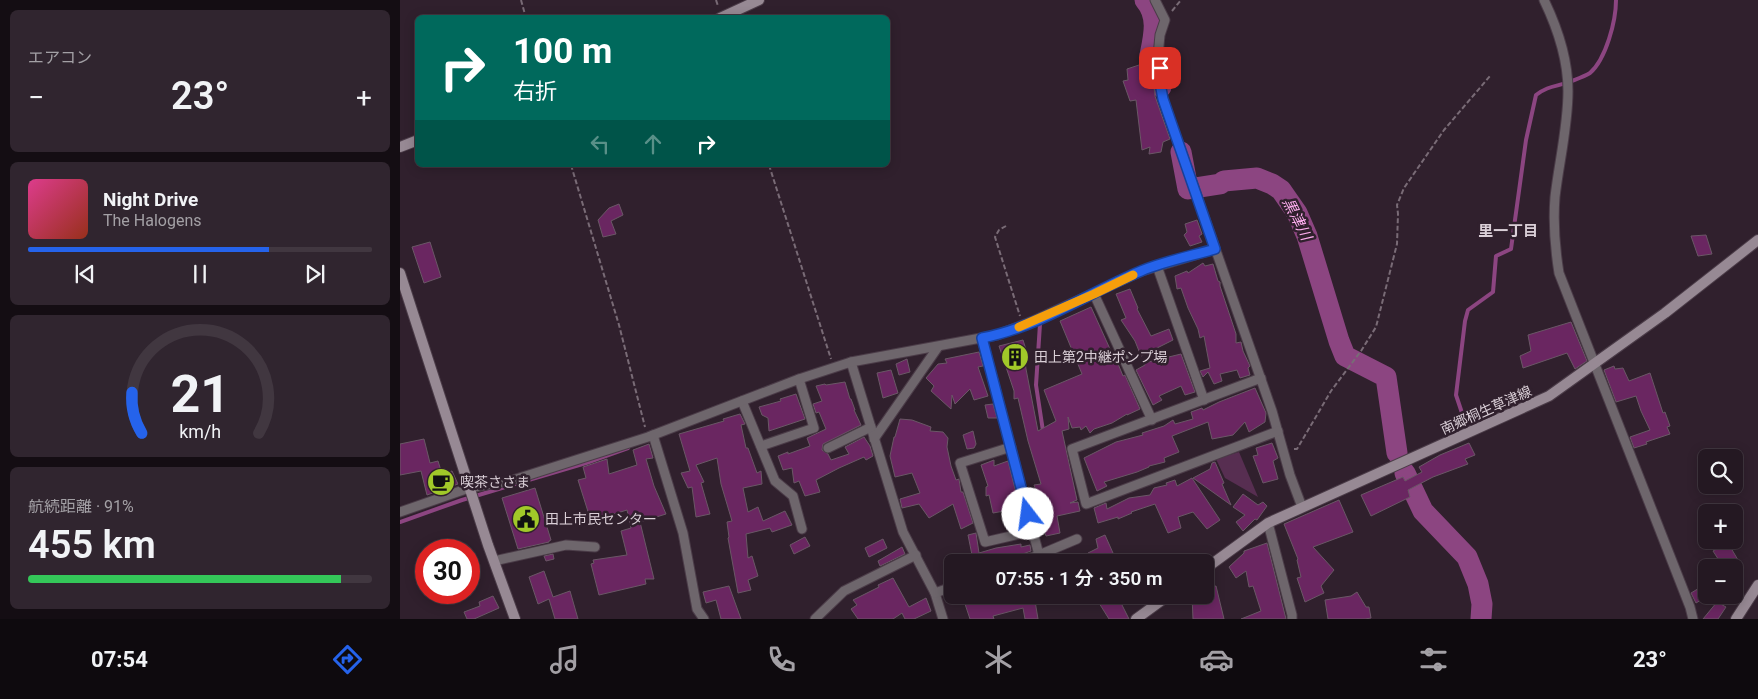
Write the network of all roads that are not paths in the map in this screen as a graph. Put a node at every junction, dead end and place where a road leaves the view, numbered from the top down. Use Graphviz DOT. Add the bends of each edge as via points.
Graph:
graph roads {
  1 [pos="759,0"];
  2 [pos="1155,0"];
  3 [pos="1544,0"];
  4 [pos="726,15"];
  5 [pos="415,141"];
  6 [pos="400,147"];
  7 [pos="1758,240"];
  8 [pos="1215,249"];
  9 [pos="1157,266"];
  10 [pos="400,273"];
  11 [pos="1094,294"];
  12 [pos="982,338"];
  13 [pos="938,346"];
  14 [pos="851,362"];
  15 [pos="1595,365"];
  16 [pos="1261,378"];
  17 [pos="799,379"];
  18 [pos="1204,400"];
  19 [pos="742,401"];
  20 [pos="1152,420"];
  21 [pos="871,427"];
  22 [pos="1278,431"];
  23 [pos="650,436"];
  24 [pos="874,439"];
  25 [pos="761,446"];
  26 [pos="1010,447"];
  27 [pos="828,448"];
  28 [pos="470,488"];
  29 [pos="1302,506"];
  30 [pos="400,512"];
  31 [pos="1268,522"];
  32 [pos="802,529"];
  33 [pos="1032,531"];
  34 [pos="1077,539"];
  35 [pos="594,547"];
  36 [pos="1039,554"];
  37 [pos="1041,554"];
  38 [pos="916,555"];
  39 [pos="494,561"];
  40 [pos="1214,561"];
  41 [pos="1758,585"];
  42 [pos="944,590"];
  43 [pos="934,593"];
  44 [pos="1157,604"];
  45 [pos="515,619"];
  46 [pos="704,619"];
  47 [pos="815,619"];
  48 [pos="943,619"];
  49 [pos="1136,619"];
  50 [pos="1292,619"];
  51 [pos="1693,619"];
  52 [pos="1736,619"];
  1 -- 4 [label="main road"];
  2 -- 8 [label="street" via="1165,20 1158,56 1163,99"];
  3 -- 15 [label="street" via="1564,50 1568,91 1556,197 1555,246 1559,273"];
  5 -- 6 [label="main road"];
  7 -- 15 [label="main road, 南郷桐生草津線"];
  8 -- 9 [label="street"];
  8 -- 16 [label="street"];
  9 -- 11 [label="street"];
  9 -- 18 [label="street"];
  10 -- 28 [label="main road"];
  11 -- 12 [label="street" via="1023,325"];
  11 -- 20 [label="street"];
  12 -- 13 [label="street"];
  12 -- 26 [label="street"];
  13 -- 14 [label="street"];
  13 -- 24 [label="street"];
  14 -- 17 [label="street"];
  14 -- 21 [label="street"];
  15 -- 29 [label="main road, 南郷桐生草津線" via="1549,396"];
  15 -- 51 [label="street"];
  16 -- 18 [label="street"];
  16 -- 22 [label="street"];
  17 -- 19 [label="street"];
  17 -- 25 [label="street" via="814,428"];
  18 -- 20 [label="street"];
  19 -- 23 [label="street"];
  19 -- 25 [label="street"];
  20 -- 22 [label="street" via="1072,450 1086,504"];
  21 -- 24 [label="street"];
  21 -- 27 [label="street"];
  22 -- 29 [label="street"];
  23 -- 28 [label="street" via="510,480"];
  23 -- 46 [label="street" via="683,533 697,609"];
  24 -- 38 [label="street" via="903,532"];
  25 -- 32 [label="street" via="776,481 792,496"];
  26 -- 33 [label="street"];
  26 -- 33 [label="street" via="960,463 985,542"];
  28 -- 30 [label="street"];
  28 -- 39 [label="main road"];
  29 -- 31 [label="main road, 南郷桐生草津線"];
  31 -- 40 [label="main road, 南郷桐生草津線"];
  31 -- 50 [label="street"];
  33 -- 36 [label="street"];
  34 -- 37 [label="street"];
  35 -- 39 [label="street" via="566,545"];
  38 -- 43 [label="street"];
  38 -- 47 [label="street" via="844,591"];
  39 -- 45 [label="main road"];
  41 -- 52 [label="main road"];
  42 -- 43 [label="street"];
  43 -- 48 [label="street"];
  44 -- 49 [label="main road"];
}
